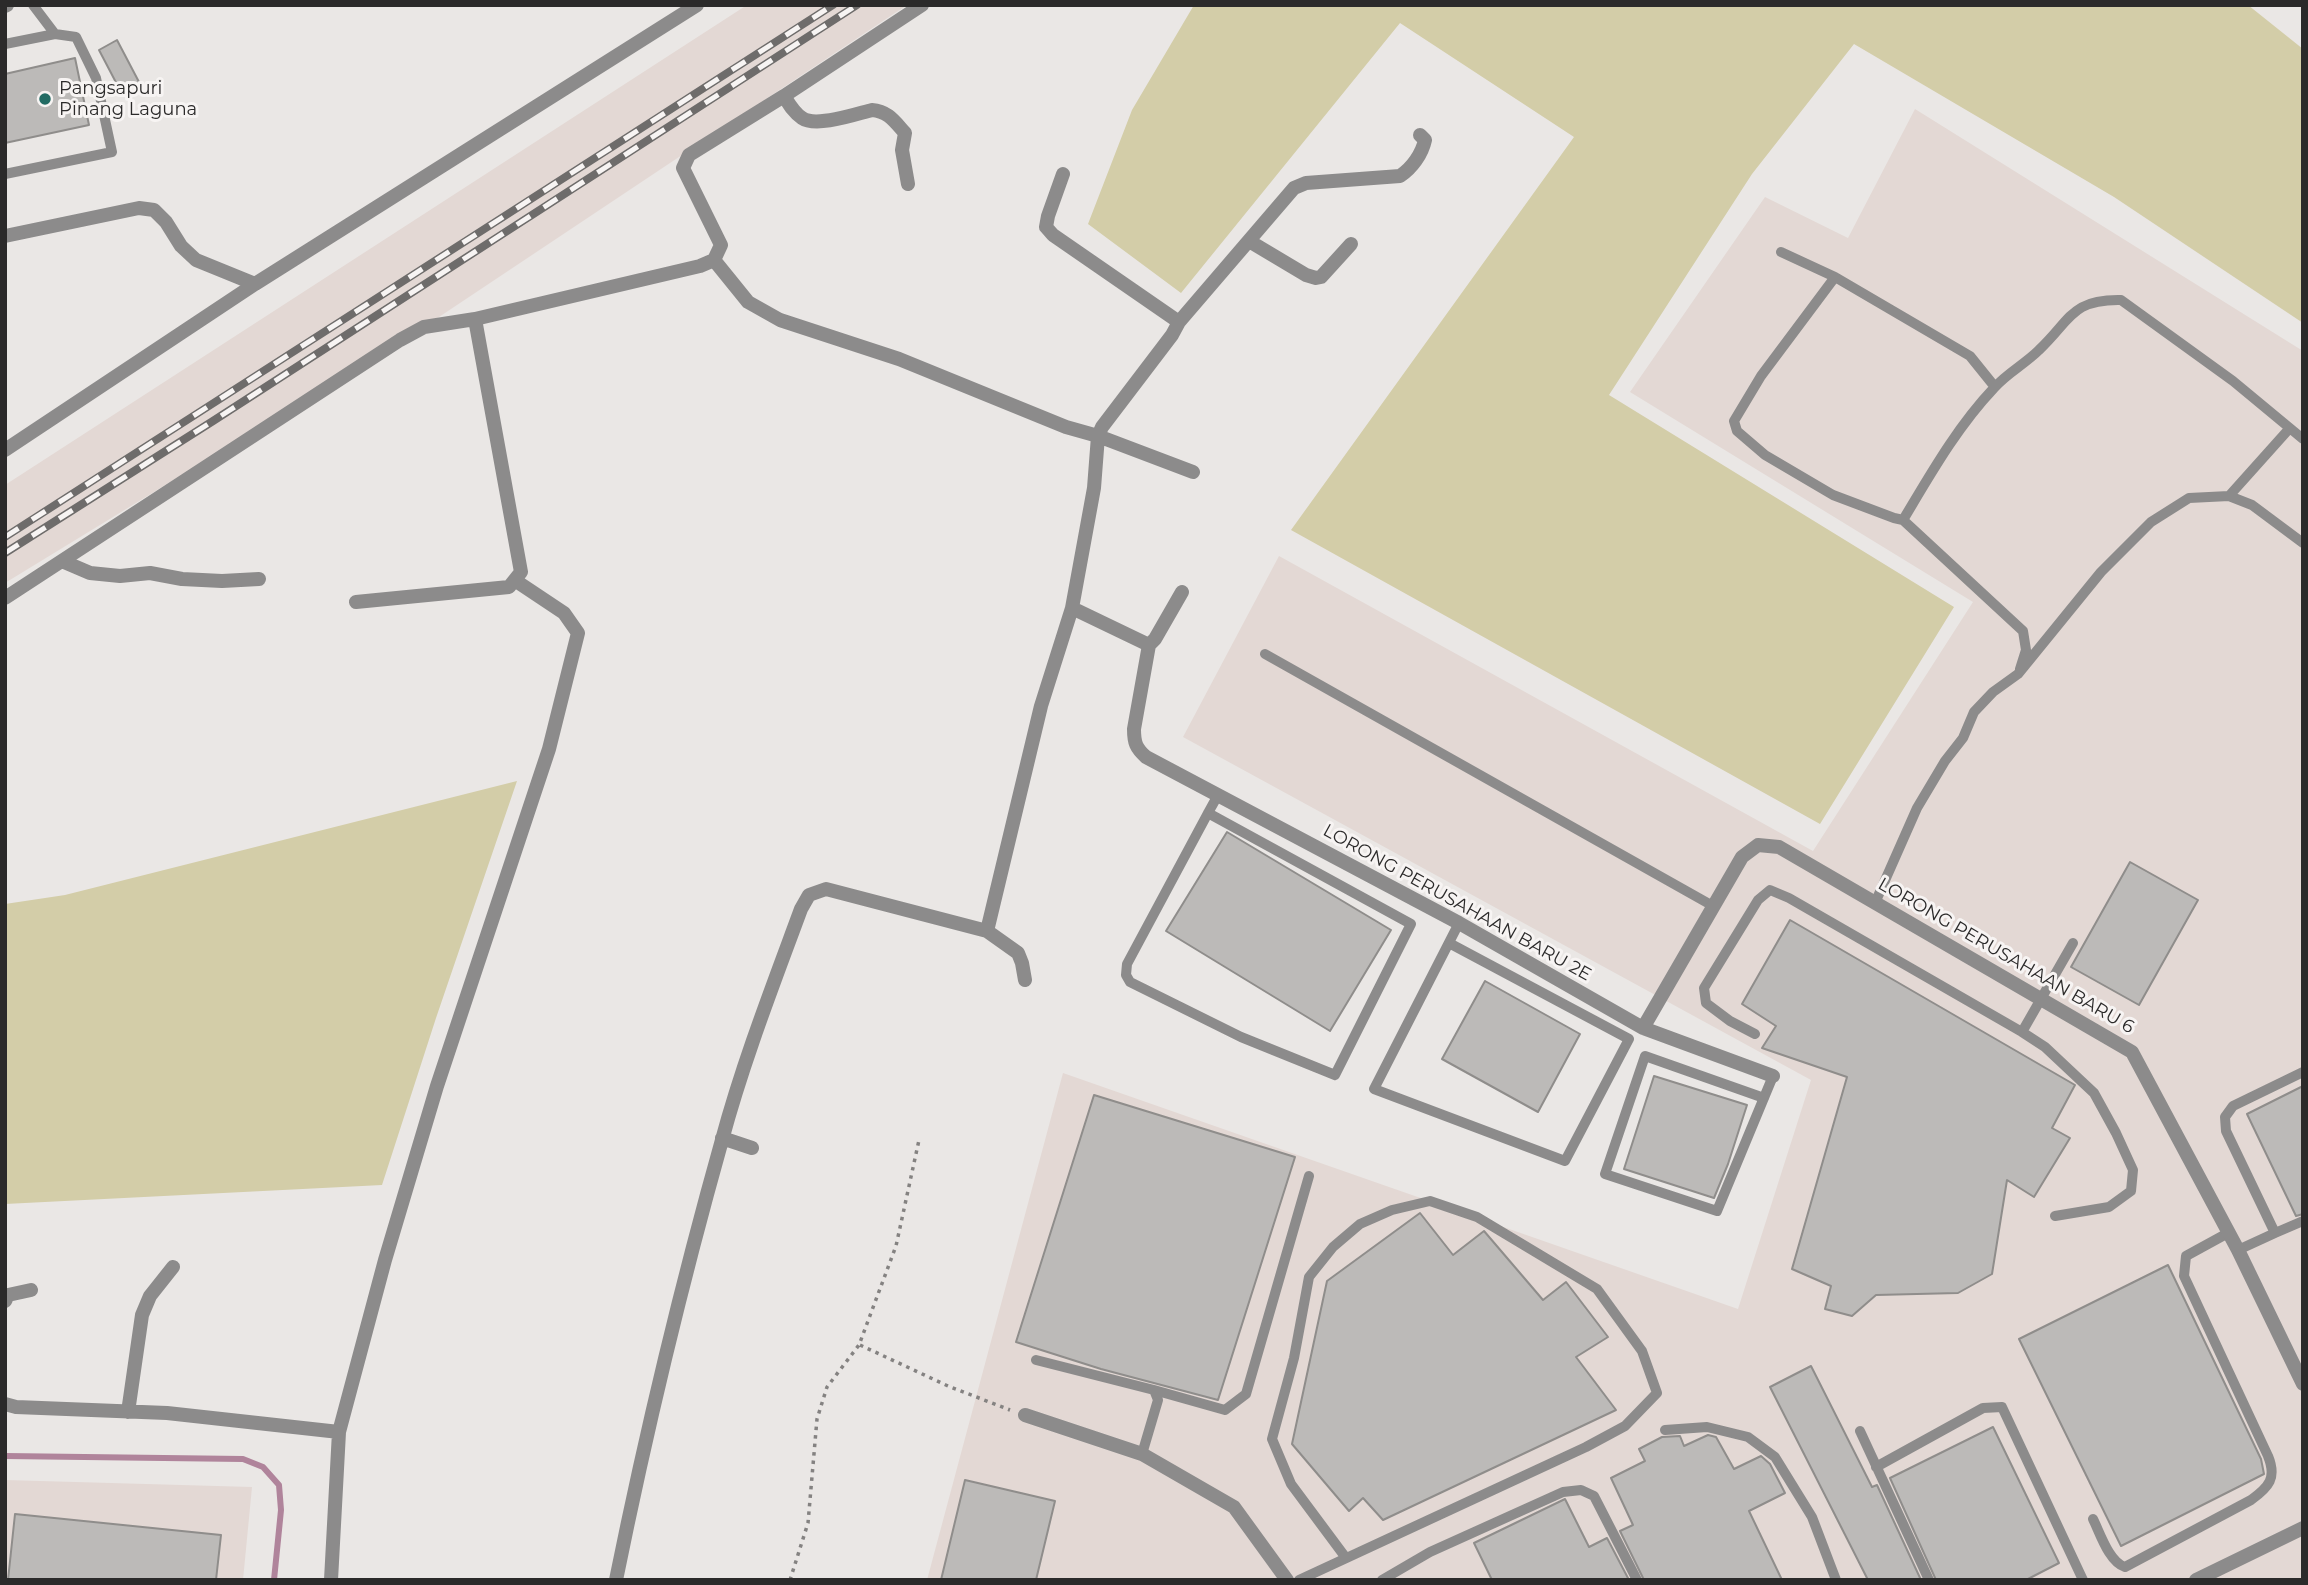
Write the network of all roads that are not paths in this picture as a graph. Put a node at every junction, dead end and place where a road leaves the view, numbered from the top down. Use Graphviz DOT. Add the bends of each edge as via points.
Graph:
graph roads {
  1 [pos="33,5"];
  2 [pos="696,5"];
  3 [pos="922,5"];
  4 [pos="55,34"];
  5 [pos="5,44"];
  6 [pos="784,96"];
  7 [pos="1420,135"];
  8 [pos="5,174"];
  9 [pos="1063,174"];
  10 [pos="908,184"];
  11 [pos="5,236"];
  12 [pos="1249,241"];
  13 [pos="1351,244"];
  14 [pos="1781,252"];
  15 [pos="714,260"];
  16 [pos="1835,277"];
  17 [pos="255,284"];
  18 [pos="475,319"];
  19 [pos="1179,322"];
  20 [pos="1995,387"];
  21 [pos="2289,429"];
  22 [pos="1098,436"];
  23 [pos="2303,439"];
  24 [pos="5,450"];
  25 [pos="1193,472"];
  26 [pos="2230,496"];
  27 [pos="1903,520"];
  28 [pos="2303,543"];
  29 [pos="62,561"];
  30 [pos="260,579"];
  31 [pos="516,581"];
  32 [pos="1182,592"];
  33 [pos="5,598"];
  34 [pos="356,602"];
  35 [pos="1072,608"];
  36 [pos="1149,645"];
  37 [pos="1265,654"];
  38 [pos="2018,674"];
  39 [pos="1217,795"];
  40 [pos="1208,813"];
  41 [pos="1875,903"];
  42 [pos="1713,906"];
  43 [pos="1459,923"];
  44 [pos="987,931"];
  45 [pos="1449,943"];
  46 [pos="2073,943"];
  47 [pos="1025,980"];
  48 [pos="2040,999"];
  49 [pos="1643,1028"];
  50 [pos="2022,1032"];
  51 [pos="1755,1034"];
  52 [pos="2303,1072"];
  53 [pos="1773,1076"];
  54 [pos="1764,1098"];
  55 [pos="722,1138"];
  56 [pos="752,1148"];
  57 [pos="1309,1176"];
  58 [pos="2055,1216"];
  59 [pos="2303,1221"];
  60 [pos="2228,1233"];
  61 [pos="2275,1233"];
  62 [pos="2238,1250"];
  63 [pos="173,1267"];
  64 [pos="31,1290"];
  65 [pos="5,1301"];
  66 [pos="1035,1360"];
  67 [pos="2303,1384"];
  68 [pos="1154,1390"];
  69 [pos="5,1404"];
  70 [pos="128,1412"];
  71 [pos="1025,1415"];
  72 [pos="1665,1430"];
  73 [pos="1860,1431"];
  74 [pos="339,1432"];
  75 [pos="1142,1454"];
  76 [pos="1876,1467"];
  77 [pos="2093,1519"];
  78 [pos="2303,1528"];
  79 [pos="1346,1558"];
  80 [pos="331,1580"];
  81 [pos="616,1580"];
  82 [pos="1287,1580"];
  83 [pos="1299,1580"];
  84 [pos="1382,1580"];
  85 [pos="1637,1580"];
  86 [pos="1836,1580"];
  87 [pos="1929,1580"];
  88 [pos="2083,1580"];
  89 [pos="2196,1580"];
  1 -- 4 [label="lane"];
  2 -- 17 [label="street"];
  3 -- 6 [label="street"];
  4 -- 5 [label="lane"];
  4 -- 8 [label="lane" via="76,37 96,78 112,152"];
  6 -- 10 [label="street" via="809,121 872,110 890,116 905,134 902,150"];
  6 -- 15 [label="street" via="685,161 683,168 721,245"];
  7 -- 12 [label="street" via="1424,145 1410,169 1400,176 1306,183 1294,188"];
  9 -- 19 [label="street" via="1046,227"];
  11 -- 17 [label="street" via="139,208 154,210 196,260"];
  12 -- 13 [label="street" via="1316,278"];
  12 -- 19 [label="street"];
  14 -- 16 [label="lane"];
  15 -- 18 [label="street"];
  15 -- 22 [label="street" via="748,302 780,320 899,359 1066,428"];
  16 -- 20 [label="lane" via="1970,356"];
  16 -- 27 [label="lane" via="1760,376 1734,421 1737,431 1765,455 1833,495"];
  17 -- 24 [label="street"];
  18 -- 29 [label="street" via="424,327 400,340"];
  18 -- 31 [label="street" via="520,560"];
  19 -- 22 [label="street"];
  20 -- 21 [label="lane" via="2083,305 2121,300 2233,381"];
  20 -- 27 [label="lane" via="1937,462"];
  21 -- 23 [label="lane"];
  21 -- 26 [label="lane"];
  22 -- 25 [label="street"];
  22 -- 35 [label="street" via="1094,488"];
  26 -- 28 [label="lane" via="2252,505"];
  26 -- 38 [label="lane" via="2189,498 2151,522 2101,572"];
  27 -- 38 [label="lane" via="2023,631 2026,650"];
  29 -- 30 [label="street" via="90,573 120,576 150,573 181,579"];
  29 -- 33 [label="street"];
  31 -- 34 [label="street" via="509,587"];
  31 -- 74 [label="street" via="564,613 578,632 549,749 433,1098"];
  32 -- 36 [label="street"];
  35 -- 36 [label="street"];
  35 -- 44 [label="street" via="1041,706"];
  36 -- 39 [label="street, LORONG PERUSAHAAN BARU 2E" via="1134,743 1146,757"];
  37 -- 42 [label="lane"];
  38 -- 41 [label="lane" via="1974,712 1963,738 1917,808"];
  39 -- 40 [label="lane"];
  39 -- 43 [label="street, LORONG PERUSAHAAN BARU 2E"];
  40 -- 40 [label="lane" via="1411,924 1335,1075 1241,1037 1130,982 1126,975 1127,964"];
  41 -- 42 [label="street, LORONG PERUSAHAAN BARU 6" via="1779,847 1758,845 1742,857"];
  41 -- 48 [label="street, LORONG PERUSAHAAN BARU 6"];
  42 -- 49 [label="street, LORONG PERUSAHAAN BARU 6"];
  43 -- 45 [label="lane"];
  43 -- 49 [label="street, LORONG PERUSAHAAN BARU 2E"];
  44 -- 47 [label="street" via="1018,953"];
  44 -- 55 [label="street" via="826,889 809,895 765,1007"];
  45 -- 45 [label="lane" via="1629,1038 1565,1161 1374,1089"];
  46 -- 48 [label="lane"];
  48 -- 50 [label="lane"];
  48 -- 60 [label="street, LORONG PERUSAHAAN BARU 6" via="2132,1052"];
  49 -- 53 [label="street, LORONG PERUSAHAAN BARU 2E"];
  50 -- 51 [label="lane" via="1770,890 1758,900 1704,988 1706,1003"];
  50 -- 58 [label="lane" via="2094,1093 2133,1170 2131,1191 2109,1207"];
  52 -- 61 [label="lane" via="2233,1106 2225,1117 2226,1131"];
  53 -- 54 [label="lane"];
  54 -- 54 [label="lane" via="1645,1056 1605,1174 1717,1211"];
  55 -- 56 [label="street"];
  55 -- 81 [label="street" via="647,1427"];
  57 -- 68 [label="lane" via="1246,1394 1225,1410"];
  59 -- 61 [label="lane"];
  60 -- 62 [label="street, LORONG PERUSAHAAN BARU 6"];
  60 -- 77 [label="lane" via="2186,1256 2184,1276 2273,1467 2266,1490 2125,1567 2112,1556"];
  61 -- 62 [label="lane"];
  62 -- 67 [label="street, LORONG PERUSAHAAN BARU 6"];
  63 -- 70 [label="street" via="150,1296 142,1315"];
  64 -- 65 [label="street" via="8,1295"];
  66 -- 68 [label="lane"];
  68 -- 75 [label="lane" via="1158,1400"];
  69 -- 70 [label="street"];
  70 -- 74 [label="street"];
  71 -- 75 [label="street"];
  72 -- 86 [label="lane" via="1707,1427 1748,1437 1776,1457 1812,1517"];
  73 -- 76 [label="lane"];
  74 -- 80 [label="street"];
  75 -- 82 [label="street" via="1234,1507"];
  76 -- 87 [label="lane"];
  76 -- 88 [label="lane" via="1983,1408 2002,1407"];
  78 -- 89 [label="street"];
  79 -- 79 [label="lane" via="1625,1426 1657,1392 1642,1351 1597,1289 1477,1217 1430,1201 1360,1224 1333,1247 1309,1277 1272,1439 1291,1484"];
  79 -- 83 [label="lane"];
  84 -- 85 [label="lane" via="1487,1526 1563,1492 1581,1490 1594,1496"];
}
